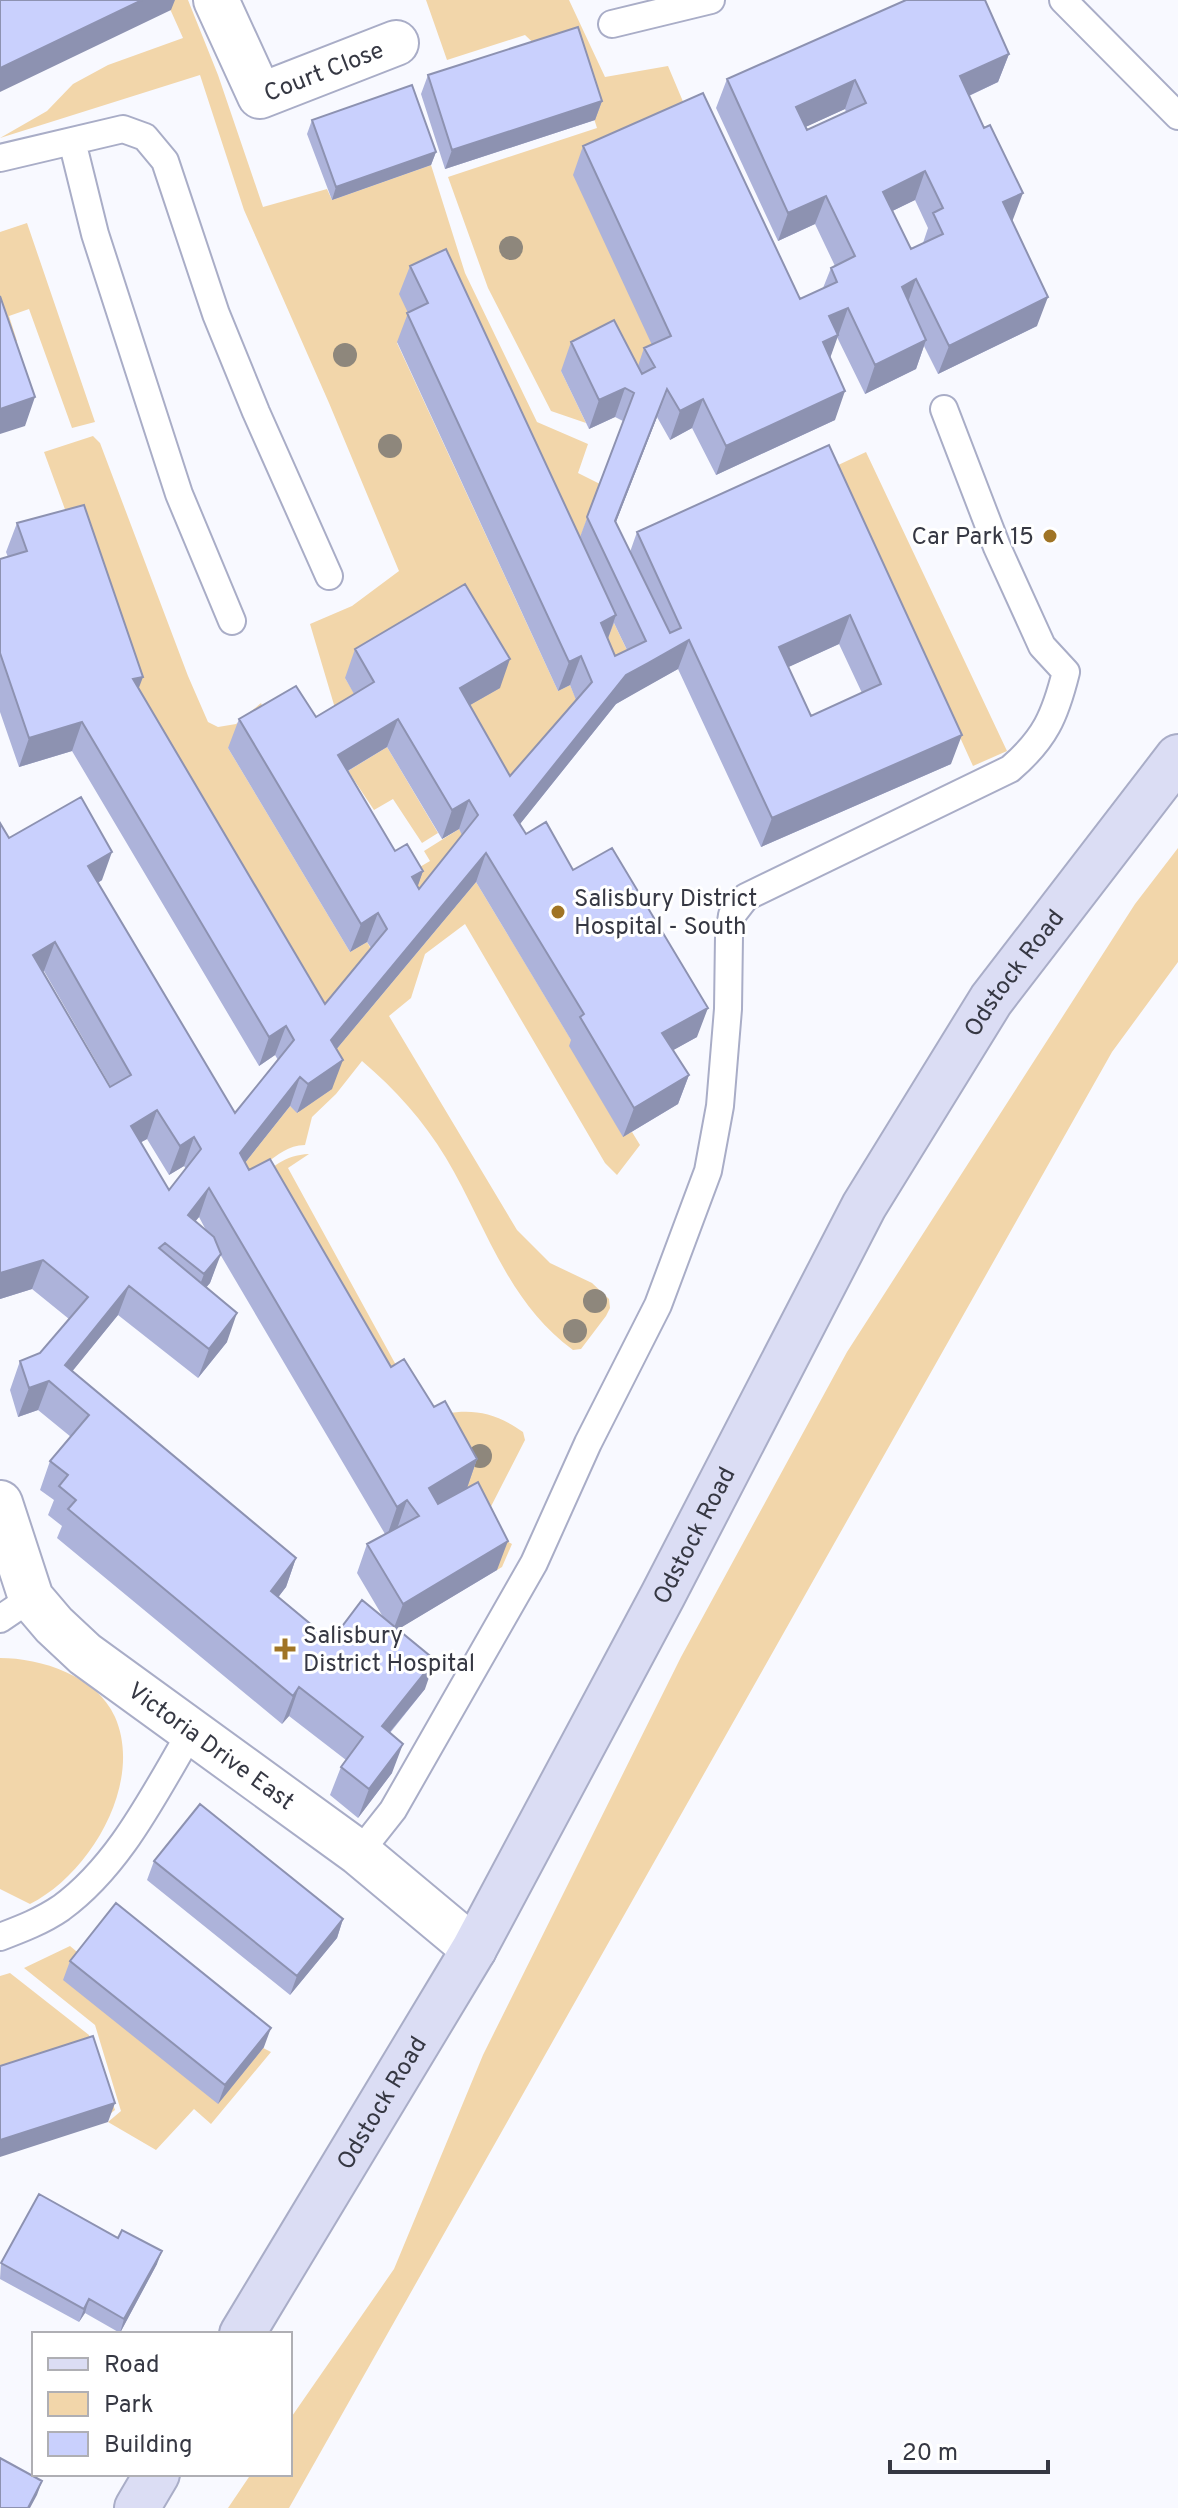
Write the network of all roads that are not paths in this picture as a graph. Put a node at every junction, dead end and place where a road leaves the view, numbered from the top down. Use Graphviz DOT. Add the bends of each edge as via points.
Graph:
graph roads {
  1 [pos="216,0"];
  2 [pos="711,0"];
  3 [pos="1063,0"];
  4 [pos="612,24"];
  5 [pos="396,43"];
  6 [pos="1178,116"];
  7 [pos="72,141"];
  8 [pos="0,158"];
  9 [pos="944,409"];
  10 [pos="329,576"];
  11 [pos="232,621"];
  12 [pos="1178,757"];
  13 [pos="0,1503"];
  14 [pos="16,1608"];
  15 [pos="191,1732"];
  16 [pos="359,1853"];
  17 [pos="0,1937"];
  18 [pos="474,1949"];
  19 [pos="243,2332"];
  20 [pos="156,2476"];
  21 [pos="137,2508"];
  1 -- 5 [label="street, Court Close" via="260,96"];
  2 -- 4 [label="lane"];
  3 -- 6 [label="lane"];
  7 -- 8 [label="lane"];
  7 -- 10 [label="lane" via="123,129 145,137 165,161 216,314"];
  7 -- 11 [label="lane" via="95,234 179,494"];
  9 -- 16 [label="lane" via="1042,646 1066,672 1050,725 1031,752 1010,769 746,897 732,915 720,1106 708,1171 658,1305 534,1563 393,1810"];
  12 -- 18 [label="street, Odstock Road" via="991,1000 864,1206"];
  13 -- 14 [label="street, Victoria Drive East"];
  14 -- 15 [label="street, Victoria Drive East" via="54,1625"];
  15 -- 16 [label="street, Victoria Drive East"];
  15 -- 17 [label="lane" via="99,1875 59,1909"];
  16 -- 18 [label="street, Victoria Drive East"];
  18 -- 19 [label="street, Odstock Road"];
  20 -- 21 [label="street"];
}
